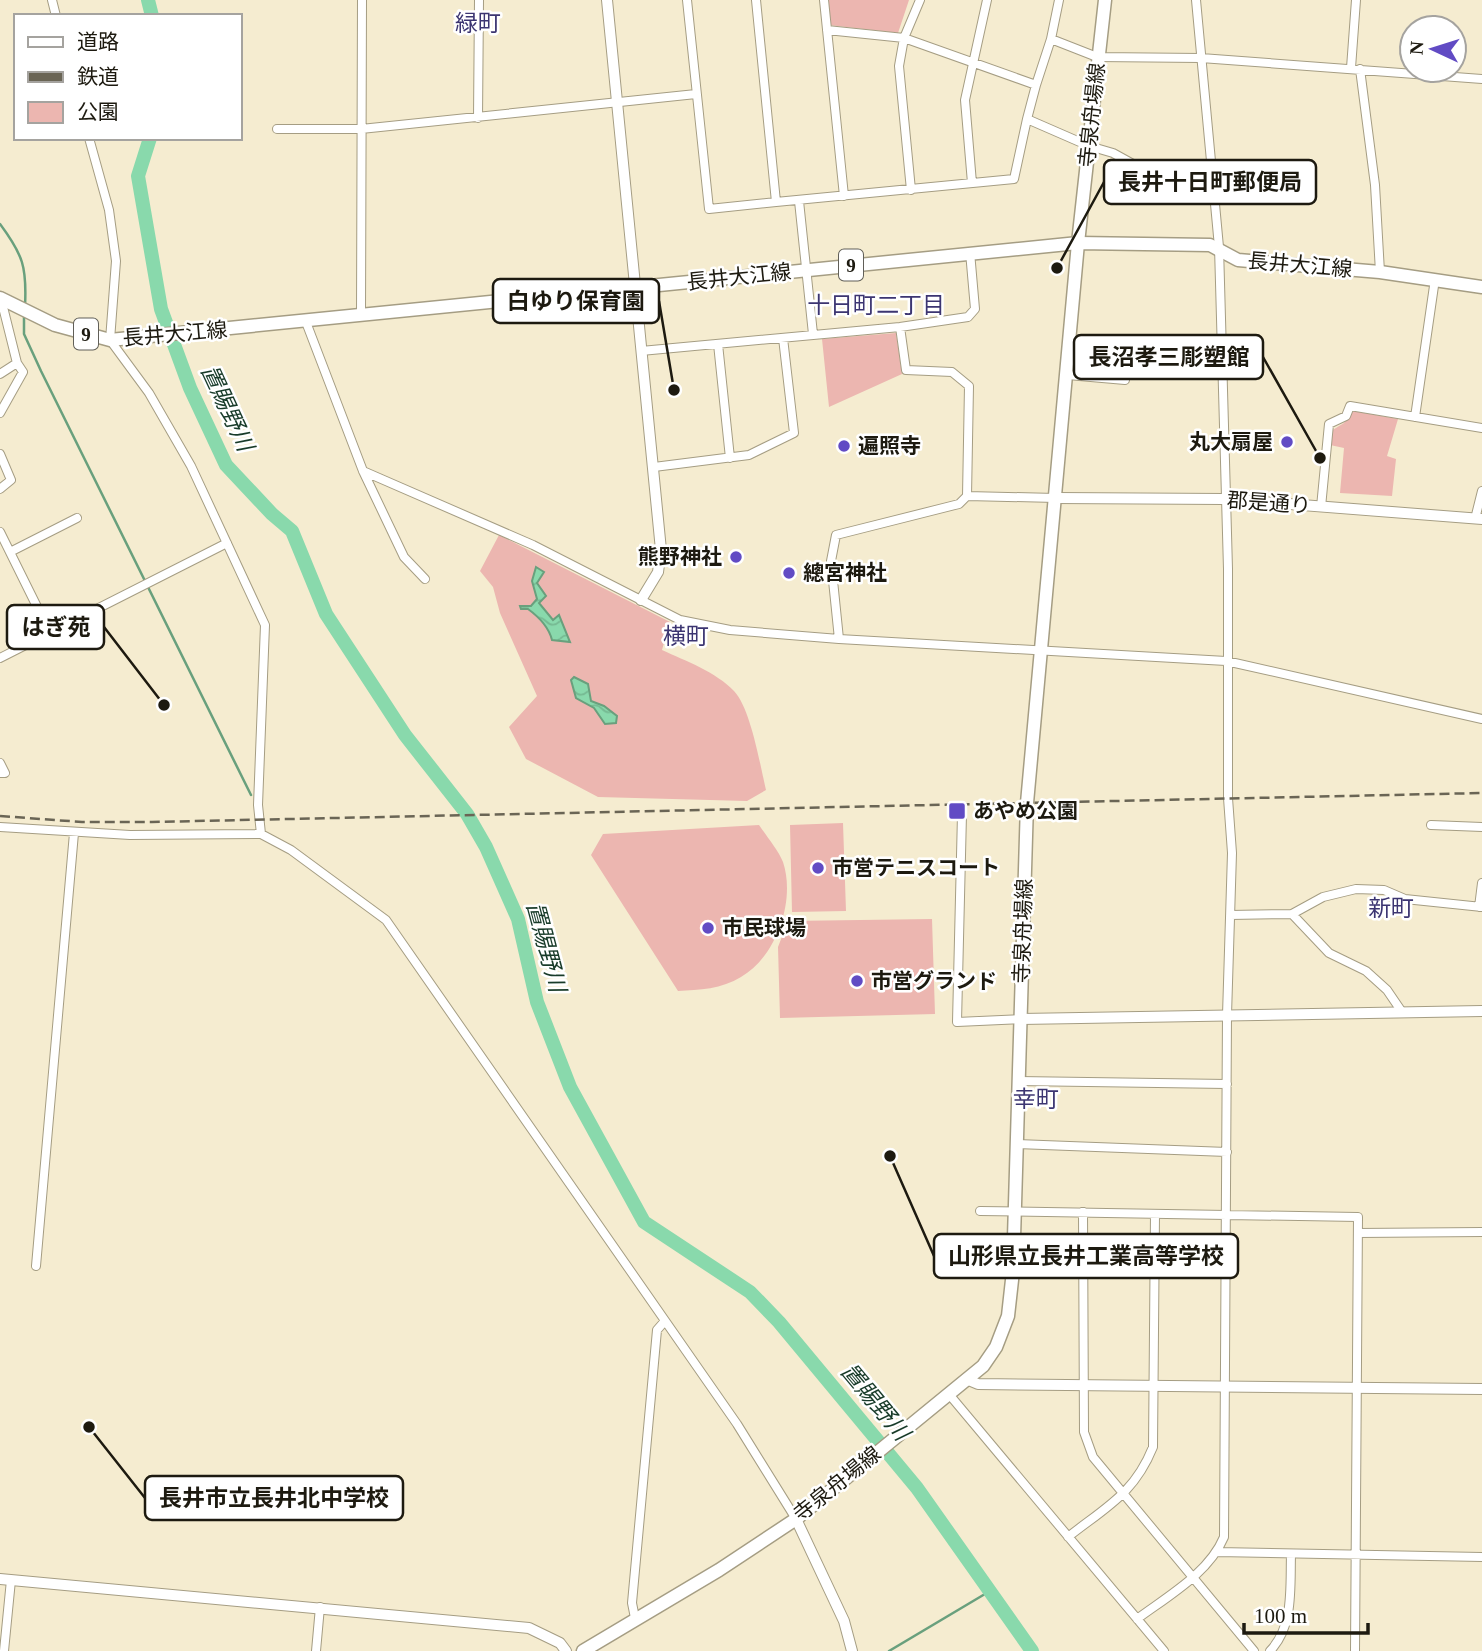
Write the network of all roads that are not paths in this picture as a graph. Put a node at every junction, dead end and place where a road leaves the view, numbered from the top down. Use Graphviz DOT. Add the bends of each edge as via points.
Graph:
graph roads {
  1 [pos="362,0"];
  2 [pos="479,0"];
  3 [pos="607,0"];
  4 [pos="687,0"];
  5 [pos="756,0"];
  6 [pos="824,0"];
  7 [pos="920,0"];
  8 [pos="986,0"];
  9 [pos="1059,0"];
  10 [pos="1105,0"];
  11 [pos="1196,0"];
  12 [pos="1356,0"];
  13 [pos="827,30"];
  14 [pos="904,38"];
  15 [pos="1051,39"];
  16 [pos="1097,57"];
  17 [pos="1201,58"];
  18 [pos="974,62"];
  19 [pos="1356,69"];
  20 [pos="1482,79"];
  21 [pos="1035,85"];
  22 [pos="696,94"];
  23 [pos="617,104"];
  24 [pos="478,118"];
  25 [pos="1027,120"];
  26 [pos="277,129"];
  27 [pos="361,129"];
  28 [pos="90,140"];
  29 [pos="1089,146"];
  30 [pos="972,183"];
  31 [pos="912,190"];
  32 [pos="1214,191"];
  33 [pos="844,196"];
  34 [pos="799,201"];
  35 [pos="776,202"];
  36 [pos="1078,243"];
  37 [pos="1219,247"];
  38 [pos="970,252"];
  39 [pos="806,270"];
  40 [pos="1380,272"];
  41 [pos="1435,279"];
  42 [pos="1482,287"];
  43 [pos="634,288"];
  44 [pos="0,299"];
  45 [pos="361,314"];
  46 [pos="306,322"];
  47 [pos="900,327"];
  48 [pos="813,334"];
  49 [pos="783,338"];
  50 [pos="110,340"];
  51 [pos="718,344"];
  52 [pos="641,351"];
  53 [pos="17,363"];
  54 [pos="0,374"];
  55 [pos="1068,375"];
  56 [pos="1125,380"];
  57 [pos="0,413"];
  58 [pos="1415,417"];
  59 [pos="1482,428"];
  60 [pos="0,454"];
  61 [pos="730,458"];
  62 [pos="654,467"];
  63 [pos="363,471"];
  64 [pos="0,489"];
  65 [pos="1482,491"];
  66 [pos="967,496"];
  67 [pos="1056,498"];
  68 [pos="1224,499"];
  69 [pos="1321,507"];
  70 [pos="77,518"];
  71 [pos="1479,519"];
  72 [pos="0,532"];
  73 [pos="227,543"];
  74 [pos="10,552"];
  75 [pos="425,579"];
  76 [pos="641,600"];
  77 [pos="50,633"];
  78 [pos="839,639"];
  79 [pos="1042,650"];
  80 [pos="0,658"];
  81 [pos="1226,661"];
  82 [pos="1482,719"];
  83 [pos="0,763"];
  84 [pos="0,773"];
  85 [pos="962,814"];
  86 [pos="1431,825"];
  87 [pos="0,827"];
  88 [pos="1482,827"];
  89 [pos="74,833"];
  90 [pos="261,834"];
  91 [pos="1482,883"];
  92 [pos="1481,907"];
  93 [pos="1292,914"];
  94 [pos="1230,915"];
  95 [pos="1482,1011"];
  96 [pos="1402,1012"];
  97 [pos="1227,1015"];
  98 [pos="1021,1018"];
  99 [pos="1018,1081"];
  100 [pos="1227,1084"];
  101 [pos="1017,1144"];
  102 [pos="1227,1152"];
  103 [pos="980,1211"];
  104 [pos="1015,1211"];
  105 [pos="1083,1212"];
  106 [pos="1155,1214"];
  107 [pos="1227,1216"];
  108 [pos="1482,1232"];
  109 [pos="1358,1233"];
  110 [pos="37,1266"];
  111 [pos="664,1322"];
  112 [pos="966,1379"];
  113 [pos="1083,1386"];
  114 [pos="1153,1386"];
  115 [pos="1226,1387"];
  116 [pos="1358,1387"];
  117 [pos="1482,1390"];
  118 [pos="944,1396"];
  119 [pos="1125,1493"];
  120 [pos="799,1516"];
  121 [pos="1068,1537"];
  122 [pos="1217,1552"];
  123 [pos="1291,1555"];
  124 [pos="1355,1556"];
  125 [pos="1482,1558"];
  126 [pos="1193,1577"];
  127 [pos="5,1579"];
  128 [pos="320,1607"];
  129 [pos="635,1618"];
  130 [pos="1137,1619"];
  131 [pos="4,1651"];
  132 [pos="316,1651"];
  133 [pos="566,1651"];
  134 [pos="583,1651"];
  135 [pos="852,1651"];
  136 [pos="1164,1651"];
  137 [pos="1254,1651"];
  138 [pos="1270,1651"];
  139 [pos="1355,1651"];
  1 -- 27 [label="street"];
  2 -- 24 [label="street"];
  3 -- 23 [label="street"];
  4 -- 22 [label="street"];
  5 -- 35 [label="street"];
  6 -- 13 [label="street"];
  7 -- 14 [label="street"];
  8 -- 18 [label="street"];
  9 -- 15 [label="street"];
  10 -- 16 [label="main road, 寺泉舟場線"];
  11 -- 17 [label="street"];
  12 -- 19 [label="street"];
  13 -- 14 [label="street"];
  13 -- 33 [label="street"];
  14 -- 18 [label="street"];
  14 -- 31 [label="street" via="899,66"];
  15 -- 16 [label="street"];
  15 -- 21 [label="street"];
  16 -- 17 [label="street"];
  16 -- 29 [label="main road, 寺泉舟場線"];
  17 -- 19 [label="street"];
  17 -- 32 [label="street"];
  18 -- 21 [label="street"];
  18 -- 30 [label="street" via="965,100"];
  19 -- 20 [label="street"];
  19 -- 40 [label="street" via="1375,185"];
  21 -- 25 [label="street"];
  22 -- 23 [label="street"];
  22 -- 35 [label="street" via="709,209"];
  23 -- 24 [label="street"];
  23 -- 43 [label="street"];
  24 -- 27 [label="street"];
  25 -- 29 [label="street"];
  25 -- 30 [label="street" via="1014,179"];
  26 -- 27 [label="street"];
  27 -- 45 [label="street"];
  28 -- 50 [label="street" via="109,210 116,261"];
  29 -- 32 [label="street" via="1142,169"];
  29 -- 36 [label="main road, 寺泉舟場線"];
  30 -- 31 [label="street"];
  31 -- 33 [label="street"];
  32 -- 37 [label="street"];
  33 -- 34 [label="street"];
  34 -- 35 [label="street"];
  34 -- 39 [label="street"];
  36 -- 37 [label="main road, 長井大江線 / 9"];
  36 -- 38 [label="main road, 長井大江線 / 9"];
  36 -- 55 [label="main road, 寺泉舟場線"];
  37 -- 40 [label="main road, 長井大江線 / 9" via="1238,260"];
  37 -- 68 [label="street"];
  38 -- 39 [label="main road, 長井大江線 / 9"];
  38 -- 47 [label="street" via="975,309 968,317"];
  39 -- 43 [label="main road, 長井大江線 / 9"];
  39 -- 48 [label="street"];
  40 -- 41 [label="main road, 長井大江線 / 9"];
  41 -- 42 [label="main road, 長井大江線 / 9"];
  41 -- 58 [label="street"];
  43 -- 45 [label="main road, 長井大江線 / 9"];
  43 -- 52 [label="street"];
  44 -- 50 [label="main road, 長井大江線 / 9" via="55,325"];
  44 -- 53 [label="street"];
  45 -- 46 [label="main road, 長井大江線 / 9"];
  46 -- 50 [label="main road, 長井大江線 / 9"];
  46 -- 63 [label="street"];
  47 -- 48 [label="street"];
  47 -- 66 [label="street" via="906,370 952,372 969,386"];
  48 -- 49 [label="street"];
  49 -- 51 [label="street"];
  49 -- 61 [label="street" via="794,432 749,455"];
  50 -- 73 [label="street" via="149,393"];
  51 -- 52 [label="street"];
  51 -- 61 [label="street"];
  52 -- 62 [label="street"];
  53 -- 54 [label="street"];
  53 -- 57 [label="street" via="23,372"];
  55 -- 56 [label="street"];
  55 -- 67 [label="main road, 寺泉舟場線"];
  58 -- 59 [label="street"];
  58 -- 69 [label="street" via="1350,406 1346,416 1329,424"];
  60 -- 64 [label="street" via="11,480"];
  61 -- 62 [label="street"];
  62 -- 76 [label="street" via="661,551 658,572"];
  63 -- 75 [label="street" via="404,557"];
  63 -- 76 [label="street" via="533,545"];
  65 -- 71 [label="street"];
  66 -- 67 [label="street"];
  66 -- 78 [label="street" via="960,504 836,535 831,561"];
  67 -- 68 [label="street, 郡是通り"];
  67 -- 79 [label="main road, 寺泉舟場線"];
  68 -- 69 [label="street, 郡是通り"];
  68 -- 81 [label="street"];
  69 -- 71 [label="street, 郡是通り"];
  70 -- 74 [label="street"];
  72 -- 74 [label="street"];
  73 -- 77 [label="street"];
  73 -- 90 [label="street" via="265,625 258,805"];
  74 -- 77 [label="street"];
  76 -- 78 [label="street" via="693,623"];
  77 -- 80 [label="street"];
  78 -- 79 [label="street"];
  79 -- 81 [label="street"];
  79 -- 98 [label="main road, 寺泉舟場線" via="1027,803"];
  81 -- 82 [label="street"];
  81 -- 94 [label="street"];
  83 -- 84 [label="street" via="5,773"];
  85 -- 98 [label="street" via="957,1022"];
  86 -- 88 [label="street"];
  87 -- 89 [label="street"];
  89 -- 90 [label="street"];
  89 -- 110 [label="street"];
  90 -- 111 [label="street" via="291,850 386,920"];
  91 -- 92 [label="street"];
  92 -- 93 [label="street" via="1405,899 1384,890 1356,890 1323,897"];
  93 -- 94 [label="street"];
  93 -- 96 [label="street" via="1329,953 1366,971"];
  94 -- 97 [label="street"];
  95 -- 96 [label="street"];
  96 -- 97 [label="street"];
  97 -- 98 [label="street"];
  97 -- 100 [label="street"];
  98 -- 99 [label="main road, 寺泉舟場線"];
  99 -- 100 [label="street"];
  99 -- 101 [label="main road, 寺泉舟場線"];
  100 -- 102 [label="street"];
  101 -- 102 [label="street"];
  101 -- 104 [label="main road, 寺泉舟場線"];
  102 -- 107 [label="street"];
  103 -- 104 [label="street"];
  104 -- 105 [label="street"];
  104 -- 112 [label="main road, 寺泉舟場線" via="1008,1316 996,1347 983,1366"];
  105 -- 106 [label="street"];
  105 -- 113 [label="street"];
  106 -- 107 [label="street"];
  106 -- 114 [label="street"];
  107 -- 109 [label="street" via="1358,1217"];
  107 -- 115 [label="street"];
  108 -- 109 [label="street"];
  109 -- 116 [label="street"];
  111 -- 120 [label="street"];
  111 -- 129 [label="street" via="657,1330 632,1603"];
  112 -- 113 [label="street" via="978,1384"];
  112 -- 118 [label="main road, 寺泉舟場線"];
  113 -- 114 [label="street"];
  113 -- 119 [label="street" via="1084,1432 1093,1457"];
  114 -- 115 [label="street"];
  114 -- 119 [label="street" via="1153,1447 1142,1473"];
  115 -- 116 [label="street"];
  115 -- 122 [label="street" via="1224,1537"];
  116 -- 117 [label="street"];
  116 -- 124 [label="street"];
  118 -- 120 [label="main road, 寺泉舟場線"];
  118 -- 121 [label="street"];
  119 -- 121 [label="street"];
  119 -- 126 [label="street"];
  120 -- 129 [label="main road, 寺泉舟場線" via="719,1570"];
  120 -- 135 [label="street" via="844,1621"];
  121 -- 130 [label="street"];
  122 -- 123 [label="street"];
  122 -- 126 [label="street"];
  123 -- 124 [label="street"];
  123 -- 138 [label="street" via="1287,1619 1279,1642"];
  124 -- 125 [label="street"];
  124 -- 139 [label="street"];
  126 -- 130 [label="street"];
  126 -- 137 [label="street"];
  127 -- 128 [label="street"];
  127 -- 131 [label="street"];
  128 -- 132 [label="street"];
  128 -- 133 [label="street" via="529,1629 560,1643"];
  129 -- 134 [label="main road, 寺泉舟場線"];
  130 -- 136 [label="street"];
}
